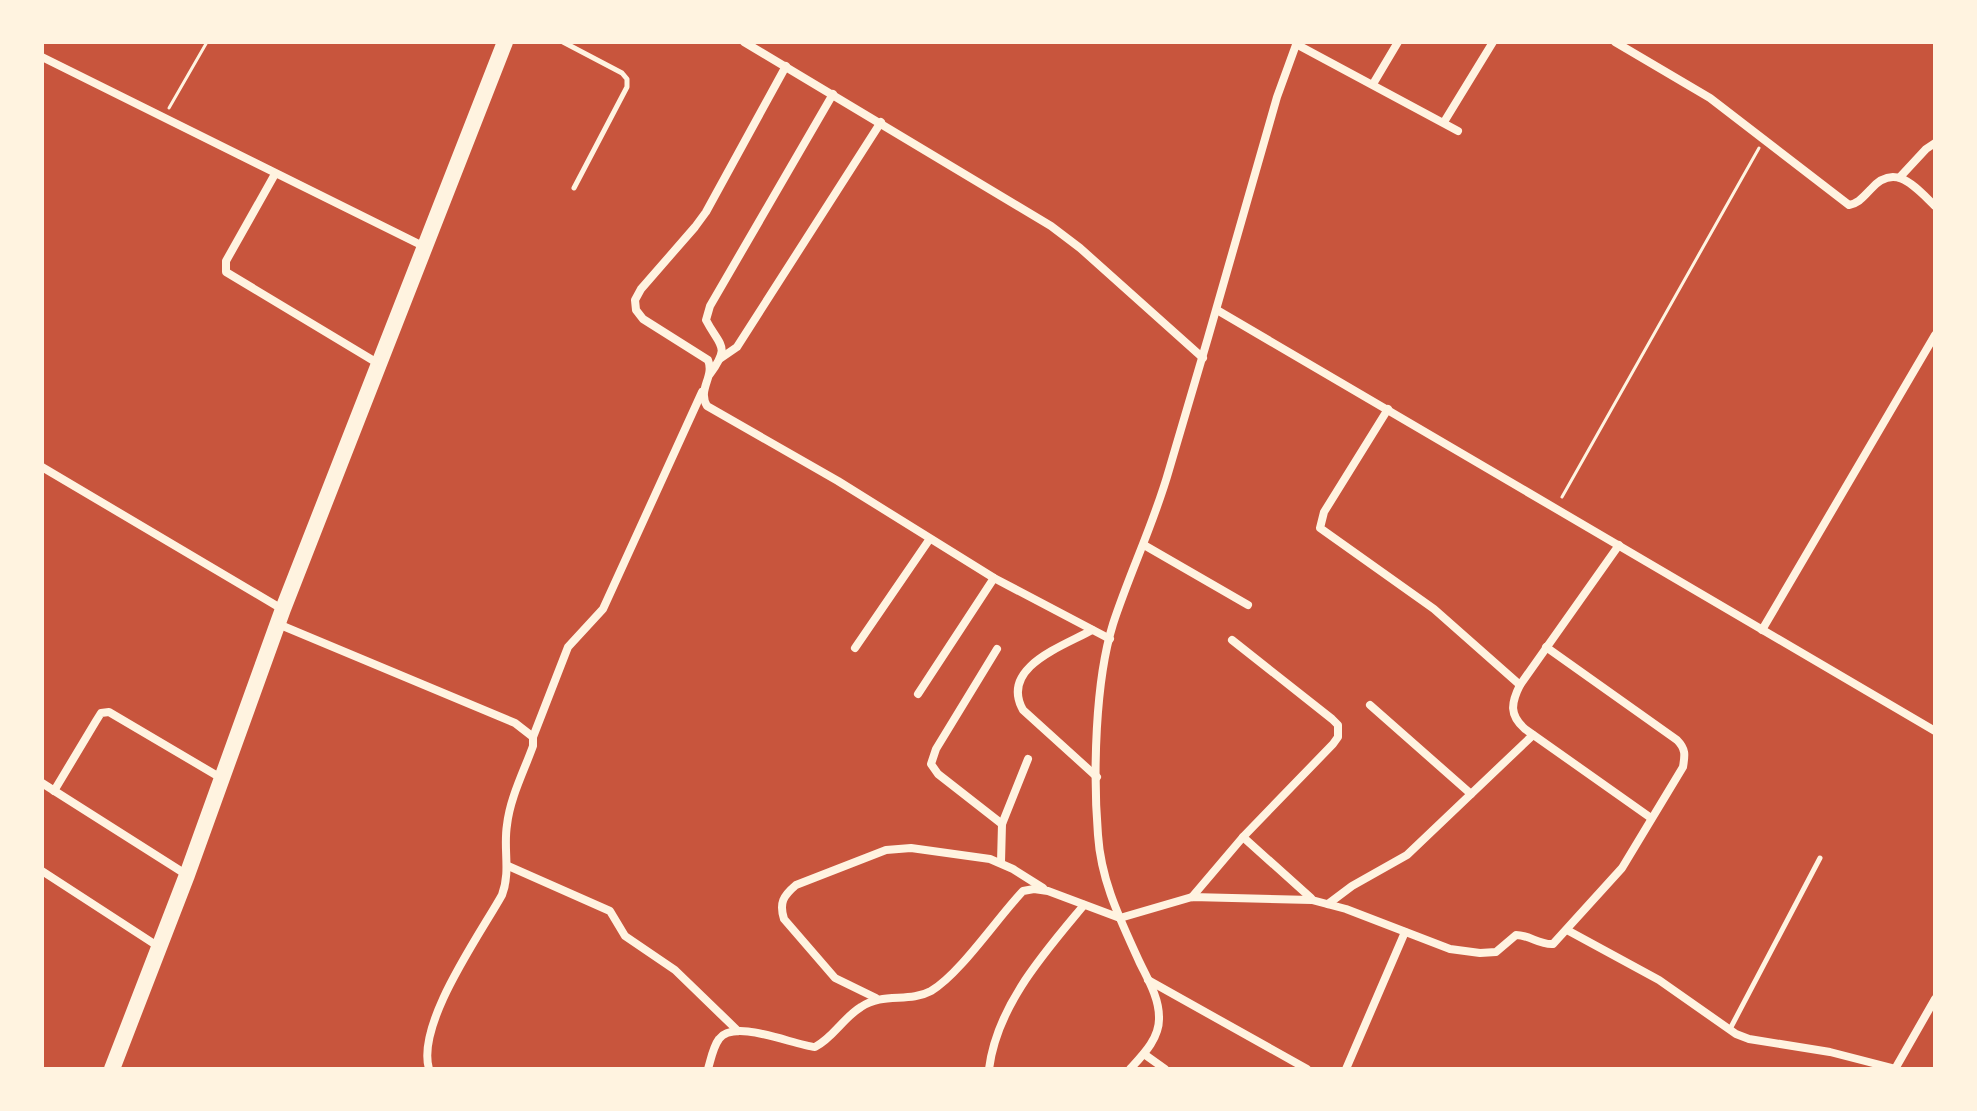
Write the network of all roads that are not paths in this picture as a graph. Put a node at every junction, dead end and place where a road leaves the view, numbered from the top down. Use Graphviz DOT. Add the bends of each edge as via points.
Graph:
graph roads {
  1 [pos="505,42"];
  2 [pos="563,42"];
  3 [pos="744,42"];
  4 [pos="1398,42"];
  5 [pos="1493,42"];
  6 [pos="1615,42"];
  7 [pos="1297,43"];
  8 [pos="42,57"];
  9 [pos="786,66"];
  10 [pos="1373,84"];
  11 [pos="833,94"];
  12 [pos="881,122"];
  13 [pos="1444,122"];
  14 [pos="1458,131"];
  15 [pos="1935,143"];
  16 [pos="275,174"];
  17 [pos="1900,177"];
  18 [pos="574,188"];
  19 [pos="1935,206"];
  20 [pos="425,247"];
  21 [pos="1217,310"];
  22 [pos="1935,335"];
  23 [pos="721,358"];
  24 [pos="1203,358"];
  25 [pos="379,364"];
  26 [pos="709,375"];
  27 [pos="703,389"];
  28 [pos="1388,409"];
  29 [pos="42,467"];
  30 [pos="929,540"];
  31 [pos="1144,545"];
  32 [pos="1619,545"];
  33 [pos="994,578"];
  34 [pos="1248,605"];
  35 [pos="280,616"];
  36 [pos="1092,630"];
  37 [pos="1762,630"];
  38 [pos="1110,639"];
  39 [pos="1232,640"];
  40 [pos="1546,647"];
  41 [pos="855,648"];
  42 [pos="997,649"];
  43 [pos="1520,685"];
  44 [pos="918,694"];
  45 [pos="1370,705"];
  46 [pos="1935,731"];
  47 [pos="1533,735"];
  48 [pos="533,737"];
  49 [pos="1028,759"];
  50 [pos="1097,777"];
  51 [pos="222,779"];
  52 [pos="42,783"];
  53 [pos="54,791"];
  54 [pos="1471,794"];
  55 [pos="1651,818"];
  56 [pos="1002,824"];
  57 [pos="1243,837"];
  58 [pos="1820,858"];
  59 [pos="1001,862"];
  60 [pos="508,866"];
  61 [pos="42,871"];
  62 [pos="187,875"];
  63 [pos="1048,891"];
  64 [pos="1192,897"];
  65 [pos="1312,900"];
  66 [pos="1328,904"];
  67 [pos="1084,905"];
  68 [pos="1120,918"];
  69 [pos="1567,930"];
  70 [pos="1405,932"];
  71 [pos="159,947"];
  72 [pos="1147,979"];
  73 [pos="876,998"];
  74 [pos="1935,999"];
  75 [pos="1729,1030"];
  76 [pos="738,1031"];
  77 [pos="1144,1054"];
  78 [pos="112,1069"];
  79 [pos="429,1069"];
  80 [pos="708,1069"];
  81 [pos="989,1069"];
  82 [pos="1130,1069"];
  83 [pos="1165,1069"];
  84 [pos="1307,1069"];
  85 [pos="1346,1069"];
  86 [pos="1895,1069"];
  1 -- 20 [label="highway"];
  2 -- 18 [label="lane" via="627,79"];
  3 -- 9 [label="street"];
  4 -- 10 [label="street"];
  5 -- 13 [label="street"];
  6 -- 17 [label="street" via="1710,98 1849,205 1857,204 1882,180"];
  7 -- 10 [label="street"];
  7 -- 21 [label="street"];
  8 -- 16 [label="street"];
  9 -- 11 [label="street"];
  9 -- 26 [label="street" via="706,212 635,300 643,319 708,360"];
  10 -- 13 [label="street"];
  11 -- 12 [label="street"];
  11 -- 23 [label="street" via="706,314 722,344"];
  12 -- 23 [label="street" via="742,340"];
  12 -- 24 [label="street" via="1051,226"];
  13 -- 14 [label="street"];
  15 -- 17 [label="street"];
  16 -- 20 [label="street"];
  16 -- 25 [label="street" via="226,261 226,272"];
  17 -- 19 [label="street"];
  20 -- 25 [label="highway"];
  21 -- 24 [label="street"];
  21 -- 28 [label="street"];
  22 -- 37 [label="street"];
  23 -- 26 [label="street"];
  24 -- 31 [label="street"];
  25 -- 35 [label="highway"];
  26 -- 27 [label="street"];
  27 -- 30 [label="street" via="707,406"];
  27 -- 48 [label="street" via="603,609 568,647"];
  28 -- 32 [label="street"];
  28 -- 43 [label="street" via="1324,512 1320,528 1434,609"];
  29 -- 35 [label="street"];
  30 -- 33 [label="street"];
  30 -- 41 [label="street"];
  31 -- 34 [label="street"];
  31 -- 38 [label="street"];
  32 -- 37 [label="street"];
  32 -- 40 [label="street"];
  33 -- 36 [label="street"];
  33 -- 44 [label="street"];
  35 -- 48 [label="street" via="515,723"];
  35 -- 51 [label="highway"];
  36 -- 38 [label="street"];
  36 -- 50 [label="street" via="1031,664 1017,688 1023,710"];
  37 -- 46 [label="street"];
  38 -- 50 [label="street" via="1100,692"];
  39 -- 57 [label="street" via="1332,719 1339,731 1333,744"];
  40 -- 43 [label="street"];
  40 -- 55 [label="street" via="1684,747 1683,767"];
  42 -- 56 [label="street" via="931,764"];
  43 -- 47 [label="street" via="1512,711"];
  45 -- 54 [label="street"];
  47 -- 54 [label="street"];
  47 -- 55 [label="street"];
  48 -- 60 [label="street" via="507,821"];
  49 -- 56 [label="street"];
  50 -- 68 [label="street" via="1103,877"];
  51 -- 53 [label="street" via="109,712 101,713"];
  51 -- 62 [label="highway"];
  52 -- 53 [label="street"];
  53 -- 62 [label="street"];
  54 -- 66 [label="street" via="1397,862"];
  55 -- 69 [label="street" via="1622,868"];
  56 -- 59 [label="street"];
  57 -- 64 [label="street"];
  57 -- 65 [label="street"];
  58 -- 75 [label="lane"];
  59 -- 63 [label="street"];
  59 -- 73 [label="street" via="924,849 886,850 785,894 780,906 784,919 827,969 844,984"];
  60 -- 76 [label="street" via="610,911 625,936 675,970"];
  60 -- 79 [label="street" via="502,895 435,1014 427,1047"];
  61 -- 71 [label="street"];
  62 -- 71 [label="highway"];
  63 -- 67 [label="street"];
  63 -- 73 [label="street" via="1023,891 928,993"];
  64 -- 65 [label="street"];
  64 -- 68 [label="street"];
  65 -- 66 [label="street"];
  66 -- 70 [label="street"];
  67 -- 68 [label="street"];
  67 -- 81 [label="street" via="1016,994"];
  68 -- 72 [label="street"];
  69 -- 70 [label="street" via="1553,944 1516,935 1496,952 1480,953 1450,949"];
  69 -- 75 [label="street" via="1659,980"];
  70 -- 85 [label="street"];
  71 -- 78 [label="highway"];
  72 -- 77 [label="street" via="1160,1018"];
  72 -- 84 [label="street"];
  73 -- 76 [label="street" via="815,1047"];
  74 -- 86 [label="street"];
  75 -- 86 [label="street" via="1749,1039"];
  76 -- 80 [label="street" via="720,1037"];
  77 -- 82 [label="street"];
  77 -- 83 [label="street"];
}
